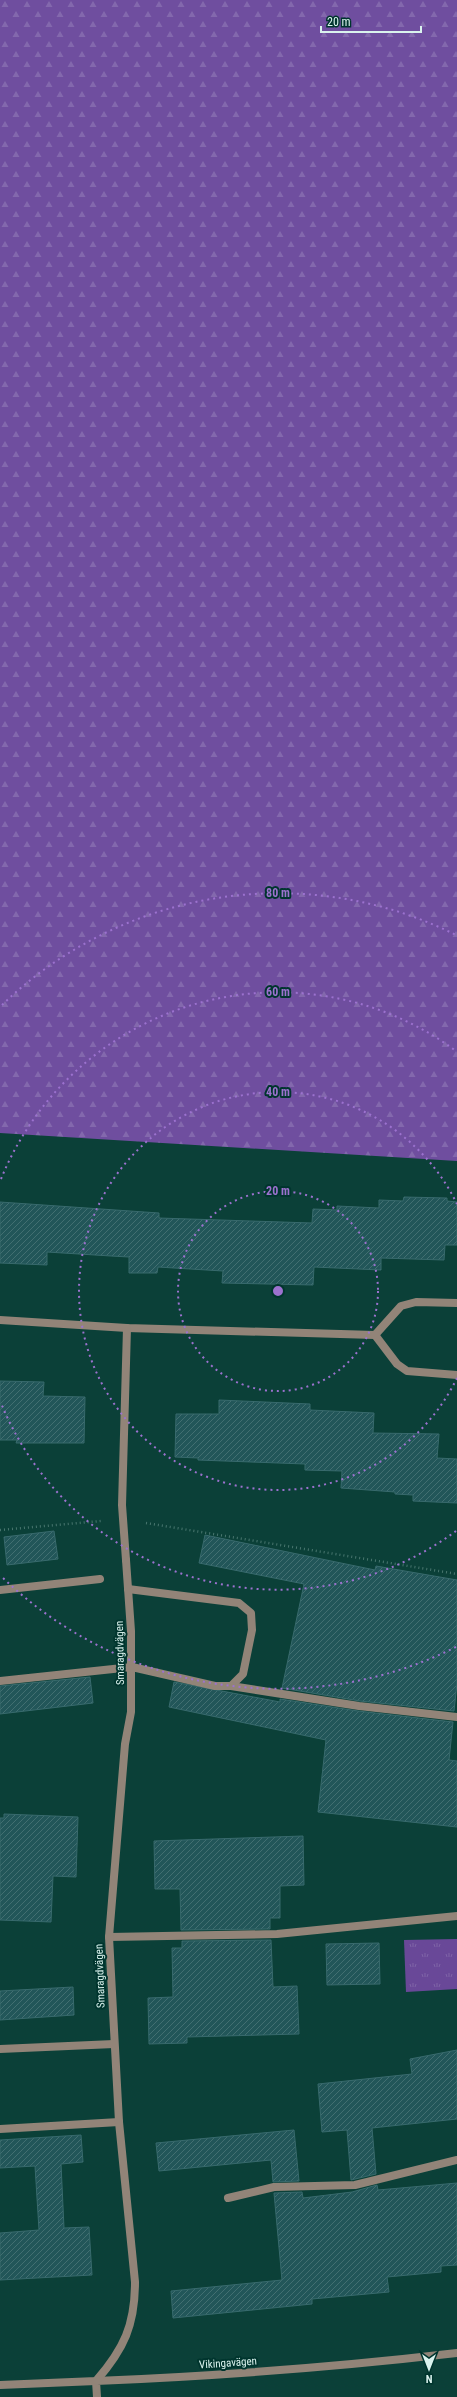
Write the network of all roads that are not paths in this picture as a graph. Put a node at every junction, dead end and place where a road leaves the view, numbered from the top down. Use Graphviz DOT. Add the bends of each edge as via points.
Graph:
graph roads {
  1 [pos="457,1304"];
  2 [pos="0,1320"];
  3 [pos="127,1328"];
  4 [pos="375,1335"];
  5 [pos="457,1375"];
  6 [pos="100,1579"];
  7 [pos="128,1589"];
  8 [pos="0,1590"];
  9 [pos="132,1667"];
  10 [pos="0,1681"];
  11 [pos="231,1686"];
  12 [pos="457,1717"];
  13 [pos="457,1916"];
  14 [pos="109,1937"];
  15 [pos="114,2044"];
  16 [pos="0,2049"];
  17 [pos="119,2122"];
  18 [pos="0,2129"];
  19 [pos="457,2160"];
  20 [pos="228,2198"];
  21 [pos="457,2353"];
  22 [pos="96,2381"];
  23 [pos="0,2385"];
  24 [pos="96,2397"];
  1 -- 4 [label="street" via="416,1302 401,1306"];
  2 -- 3 [label="street"];
  3 -- 4 [label="street"];
  3 -- 7 [label="street, Smaragdvägen" via="123,1519"];
  4 -- 5 [label="street" via="397,1364 407,1371"];
  6 -- 8 [label="street"];
  7 -- 9 [label="street, Smaragdvägen"];
  7 -- 11 [label="street" via="238,1602 250,1612 252,1630 243,1674"];
  9 -- 10 [label="street"];
  9 -- 11 [label="street" via="215,1686"];
  9 -- 14 [label="street, Smaragdvägen" via="131,1712 125,1744"];
  11 -- 12 [label="street" via="359,1706"];
  13 -- 14 [label="street" via="284,1934"];
  14 -- 15 [label="street, Smaragdvägen"];
  15 -- 16 [label="street"];
  15 -- 17 [label="street, Smaragdvägen"];
  17 -- 18 [label="street"];
  17 -- 22 [label="street, Smaragdvägen" via="135,2303 126,2340 119,2353"];
  19 -- 20 [label="street" via="355,2185 274,2187"];
  21 -- 22 [label="street, Vikingavägen" via="357,2364 173,2378"];
  22 -- 23 [label="street, Vikingavägen"];
  22 -- 24 [label="street"];
}
